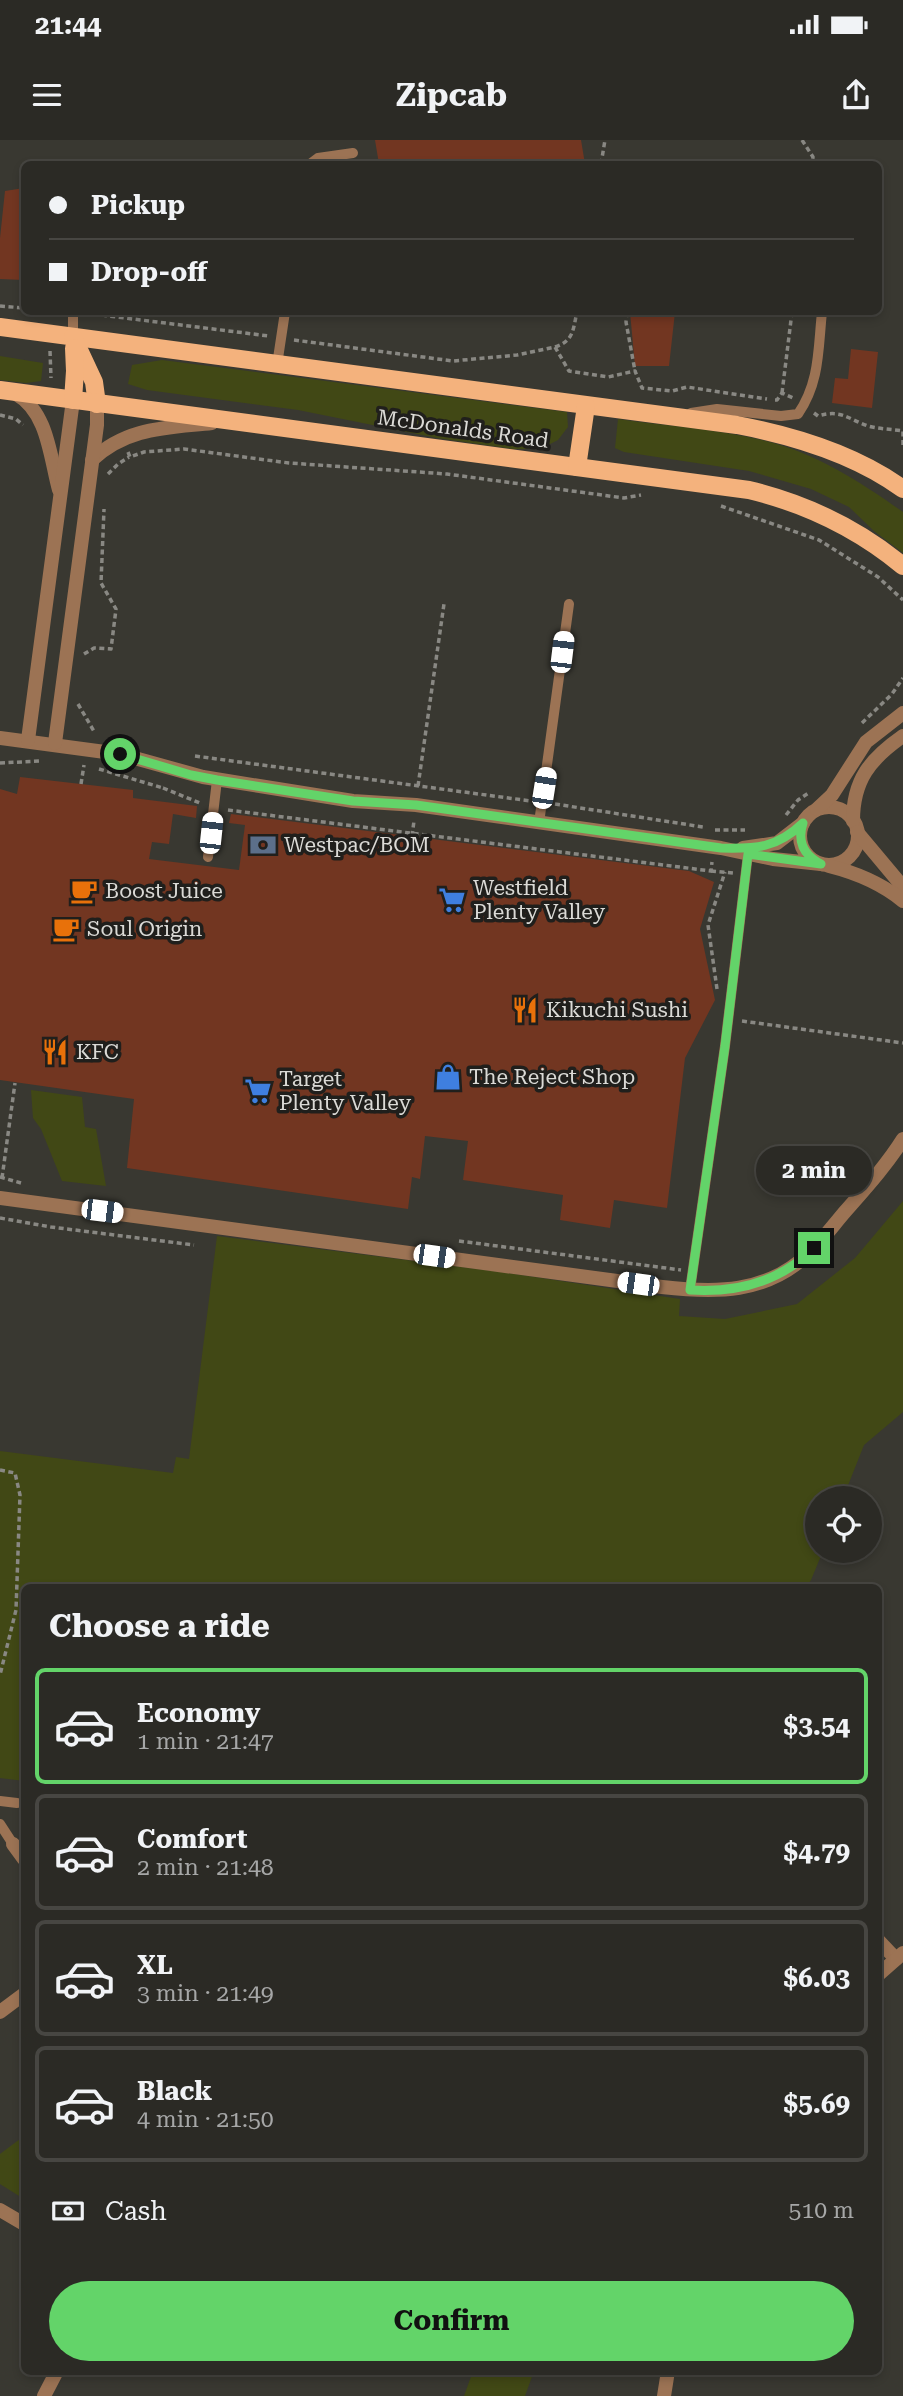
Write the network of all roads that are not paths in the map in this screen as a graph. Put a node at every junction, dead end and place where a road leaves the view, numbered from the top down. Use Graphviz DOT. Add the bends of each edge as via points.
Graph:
graph roads {
  1 [pos="353,153"];
  2 [pos="314,161"];
  3 [pos="73,315"];
  4 [pos="285,315"];
  5 [pos="822,315"];
  6 [pos="0,327"];
  7 [pos="73,337"];
  8 [pos="277,365"];
  9 [pos="6,391"];
  10 [pos="74,400"];
  11 [pos="97,404"];
  12 [pos="586,406"];
  13 [pos="670,417"];
  14 [pos="231,421"];
  15 [pos="92,460"];
  16 [pos="578,467"];
  17 [pos="903,489"];
  18 [pos="61,498"];
  19 [pos="903,566"];
  20 [pos="569,604"];
  21 [pos="903,713"];
  22 [pos="903,736"];
  23 [pos="0,738"];
  24 [pos="28,740"];
  25 [pos="55,743"];
  26 [pos="217,780"];
  27 [pos="807,819"];
  28 [pos="539,823"];
  29 [pos="855,826"];
  30 [pos="718,847"];
  31 [pos="748,854"];
  32 [pos="208,858"];
  33 [pos="822,864"];
  34 [pos="903,887"];
  35 [pos="903,901"];
  36 [pos="903,1139"];
  37 [pos="0,1198"];
  38 [pos="690,1290"];
  39 [pos="0,1801"];
  40 [pos="17,1803"];
  41 [pos="0,1824"];
  42 [pos="13,1844"];
  43 [pos="21,1855"];
  44 [pos="882,1943"];
  45 [pos="900,1956"];
  46 [pos="882,1972"];
  47 [pos="21,1996"];
  48 [pos="0,2012"];
  49 [pos="0,2210"];
  50 [pos="21,2222"];
  51 [pos="55,2375"];
  52 [pos="667,2375"];
  53 [pos="44,2396"];
  54 [pos="664,2396"];
  1 -- 2 [label="lane"];
  3 -- 7 [label="lane"];
  4 -- 8 [label="lane"];
  5 -- 13 [label="lane" via="814,383 798,414 717,409"];
  6 -- 7 [label="main road, McDonalds Road"];
  7 -- 8 [label="main road, McDonalds Road"];
  7 -- 10 [label="main road"];
  7 -- 11 [label="main road" via="94,382"];
  8 -- 12 [label="main road, McDonalds Road"];
  9 -- 10 [label="main road, McDonalds Road"];
  9 -- 18 [label="street" via="31,404 41,422"];
  10 -- 11 [label="main road, McDonalds Road"];
  10 -- 18 [label="street"];
  11 -- 14 [label="main road, McDonalds Road"];
  11 -- 15 [label="street"];
  12 -- 13 [label="main road, McDonalds Road"];
  12 -- 16 [label="main road"];
  13 -- 17 [label="main road, McDonalds Road" via="800,439"];
  14 -- 15 [label="street" via="122,438"];
  14 -- 16 [label="main road, McDonalds Road"];
  15 -- 25 [label="street"];
  16 -- 19 [label="main road, McDonalds Road" via="779,497 861,534"];
  18 -- 24 [label="street"];
  20 -- 28 [label="lane"];
  21 -- 27 [label="street" via="866,742 832,795"];
  22 -- 29 [label="street" via="861,777 855,793"];
  23 -- 24 [label="street"];
  24 -- 25 [label="street"];
  25 -- 26 [label="street" via="120,754"];
  26 -- 28 [label="street"];
  26 -- 32 [label="lane"];
  27 -- 29 [label="street" via="821,809 834,808 845,812"];
  27 -- 30 [label="street" via="772,845"];
  27 -- 33 [label="street" via="801,844 808,856"];
  28 -- 30 [label="street"];
  29 -- 33 [label="street" via="857,844 847,858"];
  29 -- 34 [label="street"];
  30 -- 31 [label="street"];
  31 -- 33 [label="street"];
  31 -- 38 [label="lane"];
  33 -- 35 [label="street" via="863,876"];
  36 -- 38 [label="street" via="862,1193 793,1266 744,1288"];
  37 -- 38 [label="street"];
  39 -- 40 [label="lane"];
  41 -- 42 [label="lane"];
  42 -- 43 [label="street"];
  44 -- 45 [label="street"];
  45 -- 46 [label="street"];
  47 -- 48 [label="street"];
  49 -- 50 [label="street"];
  51 -- 53 [label="street"];
  52 -- 54 [label="street"];
}
